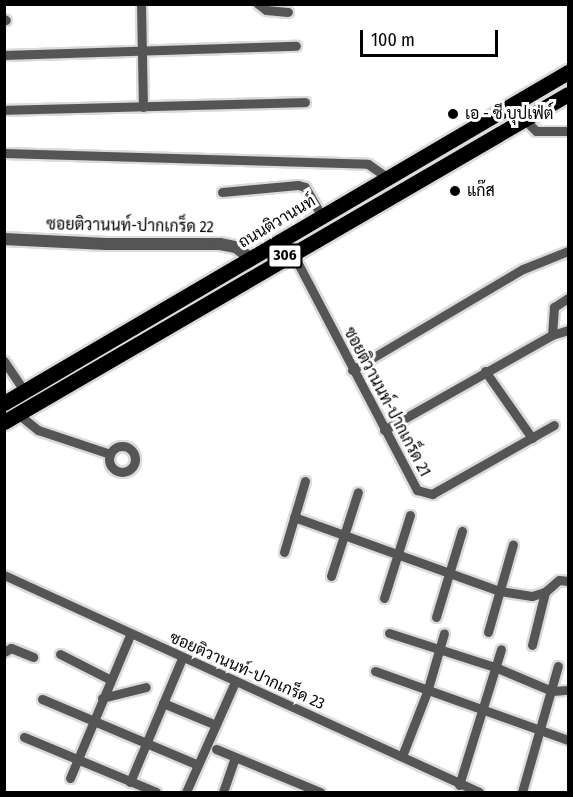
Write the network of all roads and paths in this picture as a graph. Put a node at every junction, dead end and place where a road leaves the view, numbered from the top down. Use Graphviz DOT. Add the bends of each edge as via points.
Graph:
graph roads {
  1 [pos="141,4"];
  2 [pos="258,4"];
  3 [pos="288,12"];
  4 [pos="296,46"];
  5 [pos="142,51"];
  6 [pos="4,55"];
  7 [pos="568,72"];
  8 [pos="568,94"];
  9 [pos="305,102"];
  10 [pos="143,107"];
  11 [pos="4,110"];
  12 [pos="523,118"];
  13 [pos="568,131"];
  14 [pos="4,153"];
  15 [pos="388,177"];
  16 [pos="222,192"];
  17 [pos="322,216"];
  18 [pos="4,239"];
  19 [pos="568,251"];
  20 [pos="292,252"];
  21 [pos="255,265"];
  22 [pos="568,298"];
  23 [pos="568,330"];
  24 [pos="552,335"];
  25 [pos="4,361"];
  26 [pos="352,370"];
  27 [pos="484,371"];
  28 [pos="24,390"];
  29 [pos="4,403"];
  30 [pos="11,418"];
  31 [pos="554,425"];
  32 [pos="384,430"];
  33 [pos="532,438"];
  34 [pos="110,454"];
  35 [pos="305,481"];
  36 [pos="358,492"];
  37 [pos="410,515"];
  38 [pos="294,517"];
  39 [pos="462,531"];
  40 [pos="344,536"];
  41 [pos="513,544"];
  42 [pos="284,552"];
  43 [pos="397,556"];
  44 [pos="449,573"];
  45 [pos="4,575"];
  46 [pos="331,576"];
  47 [pos="568,581"];
  48 [pos="500,591"];
  49 [pos="545,592"];
  50 [pos="384,598"];
  51 [pos="436,617"];
  52 [pos="488,632"];
  53 [pos="389,633"];
  54 [pos="444,633"];
  55 [pos="130,635"];
  56 [pos="532,645"];
  57 [pos="439,649"];
  58 [pos="501,649"];
  59 [pos="4,652"];
  60 [pos="60,654"];
  61 [pos="33,657"];
  62 [pos="182,658"];
  63 [pos="558,666"];
  64 [pos="495,667"];
  65 [pos="375,671"];
  66 [pos="109,679"];
  67 [pos="235,682"];
  68 [pos="146,687"];
  69 [pos="568,690"];
  70 [pos="552,691"];
  71 [pos="427,692"];
  72 [pos="102,698"];
  73 [pos="42,699"];
  74 [pos="163,703"];
  75 [pos="482,711"];
  76 [pos="93,721"];
  77 [pos="216,725"];
  78 [pos="540,731"];
  79 [pos="24,736"];
  80 [pos="568,740"];
  81 [pos="146,743"];
  82 [pos="216,749"];
  83 [pos="402,756"];
  84 [pos="235,758"];
  85 [pos="77,759"];
  86 [pos="198,765"];
  87 [pos="70,778"];
  88 [pos="130,782"];
  89 [pos="459,785"];
  90 [pos="296,788"];
  91 [pos="156,792"];
  92 [pos="186,792"];
  93 [pos="223,792"];
  94 [pos="320,792"];
  95 [pos="479,792"];
  96 [pos="522,792"];
  1 -- 5 [label="street"];
  2 -- 3 [label="street" via="266,10"];
  4 -- 5 [label="street"];
  5 -- 6 [label="street"];
  5 -- 10 [label="street"];
  7 -- 15 [label="main road, ถนนติวานนท์ / 306"];
  8 -- 12 [label="main road, ถนนติวานนท์ / 306"];
  9 -- 10 [label="street"];
  10 -- 11 [label="street"];
  12 -- 13 [label="street" via="536,131"];
  12 -- 20 [label="main road, ถนนติวานนท์ / 306"];
  14 -- 15 [label="street" via="368,164"];
  15 -- 17 [label="main road, ถนนติวานนท์ / 306"];
  16 -- 17 [label="street" via="298,185 305,187"];
  17 -- 21 [label="main road, ถนนติวานนท์ / 306"];
  18 -- 21 [label="street, ซอยติวานนท์-ปากเกร็ด 22" via="220,244 236,247"];
  19 -- 26 [label="street" via="523,269"];
  20 -- 21 [label="main road, ถนนติวานนท์ / 306"];
  20 -- 26 [label="street, ซอยติวานนท์-ปากเกร็ด 21"];
  21 -- 28 [label="main road, ถนนติวานนท์ / 306"];
  21 -- 30 [label="main road, ถนนติวานนท์ / 306"];
  22 -- 24 [label="street" via="554,307"];
  23 -- 24 [label="street"];
  24 -- 27 [label="street"];
  25 -- 28 [label="street"];
  26 -- 32 [label="street, ซอยติวานนท์-ปากเกร็ด 21"];
  27 -- 32 [label="street"];
  27 -- 33 [label="street"];
  28 -- 29 [label="main road, ถนนติวานนท์ / 306"];
  30 -- 34 [label="street"];
  31 -- 33 [label="street, ซอยติวานนท์-ปากเกร็ด 21"];
  32 -- 33 [label="street, ซอยติวานนท์-ปากเกร็ด 21" via="417,490 424,495"];
  35 -- 38 [label="street"];
  36 -- 40 [label="street"];
  37 -- 43 [label="street"];
  38 -- 40 [label="street"];
  38 -- 42 [label="street"];
  39 -- 44 [label="street"];
  40 -- 43 [label="street"];
  40 -- 46 [label="street"];
  41 -- 48 [label="street"];
  43 -- 44 [label="street"];
  43 -- 50 [label="street"];
  44 -- 48 [label="street"];
  44 -- 51 [label="street"];
  45 -- 55 [label="street, ซอยติวานนท์-ปากเกร็ด 23"];
  47 -- 49 [label="street" via="559,580"];
  48 -- 49 [label="street" via="532,596"];
  48 -- 52 [label="street"];
  49 -- 56 [label="street"];
  53 -- 57 [label="street"];
  54 -- 57 [label="street"];
  55 -- 62 [label="street, ซอยติวานนท์-ปากเกร็ด 23"];
  55 -- 66 [label="street"];
  57 -- 64 [label="street"];
  57 -- 71 [label="street"];
  58 -- 64 [label="street"];
  59 -- 61 [label="street" via="10,648"];
  60 -- 66 [label="street"];
  62 -- 67 [label="street, ซอยติวานนท์-ปากเกร็ด 23"];
  62 -- 74 [label="street"];
  63 -- 70 [label="street"];
  64 -- 70 [label="street"];
  64 -- 75 [label="street"];
  65 -- 71 [label="street"];
  66 -- 72 [label="street"];
  67 -- 77 [label="street"];
  67 -- 83 [label="street, ซอยติวานนท์-ปากเกร็ด 23"];
  68 -- 72 [label="street"];
  69 -- 70 [label="street"];
  70 -- 78 [label="street"];
  71 -- 75 [label="street"];
  71 -- 83 [label="street"];
  72 -- 76 [label="street"];
  73 -- 76 [label="street"];
  74 -- 77 [label="street"];
  74 -- 81 [label="street"];
  75 -- 78 [label="street"];
  75 -- 89 [label="street"];
  76 -- 81 [label="street"];
  76 -- 85 [label="street"];
  77 -- 86 [label="street"];
  78 -- 80 [label="street"];
  78 -- 96 [label="street"];
  79 -- 85 [label="street"];
  81 -- 86 [label="street"];
  81 -- 88 [label="street"];
  82 -- 84 [label="street"];
  83 -- 89 [label="street, ซอยติวานนท์-ปากเกร็ด 23"];
  84 -- 90 [label="street"];
  84 -- 93 [label="street"];
  85 -- 87 [label="street"];
  85 -- 88 [label="street"];
  86 -- 92 [label="street"];
  88 -- 91 [label="street"];
  89 -- 95 [label="street, ซอยติวานนท์-ปากเกร็ด 23"];
  90 -- 94 [label="street"];
}
